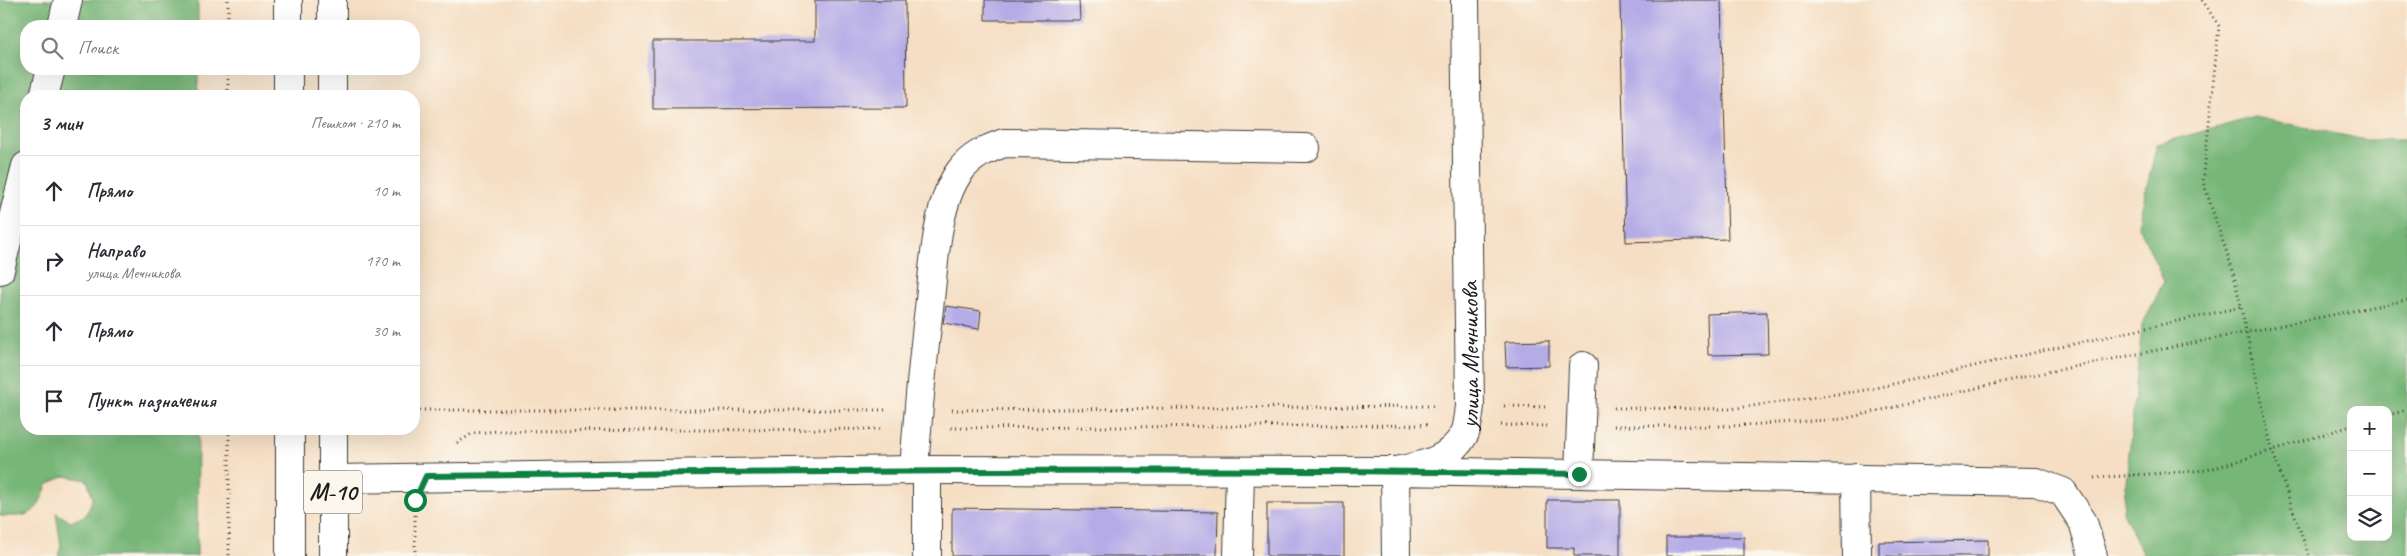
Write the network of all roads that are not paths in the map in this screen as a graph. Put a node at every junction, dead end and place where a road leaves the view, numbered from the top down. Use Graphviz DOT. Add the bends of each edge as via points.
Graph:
graph roads {
  1 [pos="68,0"];
  2 [pos="288,0"];
  3 [pos="332,0"];
  4 [pos="1465,0"];
  5 [pos="63,20"];
  6 [pos="288,20"];
  7 [pos="332,20"];
  8 [pos="49,75"];
  9 [pos="288,75"];
  10 [pos="332,75"];
  11 [pos="46,90"];
  12 [pos="288,90"];
  13 [pos="332,90"];
  14 [pos="1306,148"];
  15 [pos="20,190"];
  16 [pos="0,270"];
  17 [pos="1583,366"];
  18 [pos="290,435"];
  19 [pos="333,435"];
  20 [pos="920,471"];
  21 [pos="1240,471"];
  22 [pos="1395,471"];
  23 [pos="1579,474"];
  24 [pos="1856,478"];
  25 [pos="333,479"];
  26 [pos="290,556"];
  27 [pos="333,556"];
  28 [pos="927,556"];
  29 [pos="1238,556"];
  30 [pos="1396,556"];
  31 [pos="1858,556"];
  32 [pos="2093,556"];
  1 -- 5 [label="main road"];
  2 -- 6 [label="main road"];
  3 -- 7 [label="main road"];
  4 -- 22 [label="main road, улица Мечникова" via="1470,406 1466,431 1451,452 1428,465"];
  8 -- 11 [label="main road"];
  9 -- 12 [label="main road"];
  10 -- 13 [label="main road"];
  14 -- 20 [label="main road" via="1004,143 981,152 960,172 946,202 934,258 918,419"];
  15 -- 16 [label="main road"];
  17 -- 23 [label="main road"];
  18 -- 26 [label="main road, М-10"];
  19 -- 25 [label="main road, М-10"];
  20 -- 21 [label="main road, улица Мечникова"];
  20 -- 25 [label="main road, улица Мечникова"];
  20 -- 28 [label="main road"];
  21 -- 22 [label="main road, улица Мечникова"];
  21 -- 29 [label="main road"];
  22 -- 23 [label="main road"];
  22 -- 30 [label="main road"];
  23 -- 24 [label="main road"];
  24 -- 31 [label="main road"];
  24 -- 32 [label="main road" via="2036,482 2063,492 2082,522"];
  25 -- 27 [label="main road, М-10"];
}
